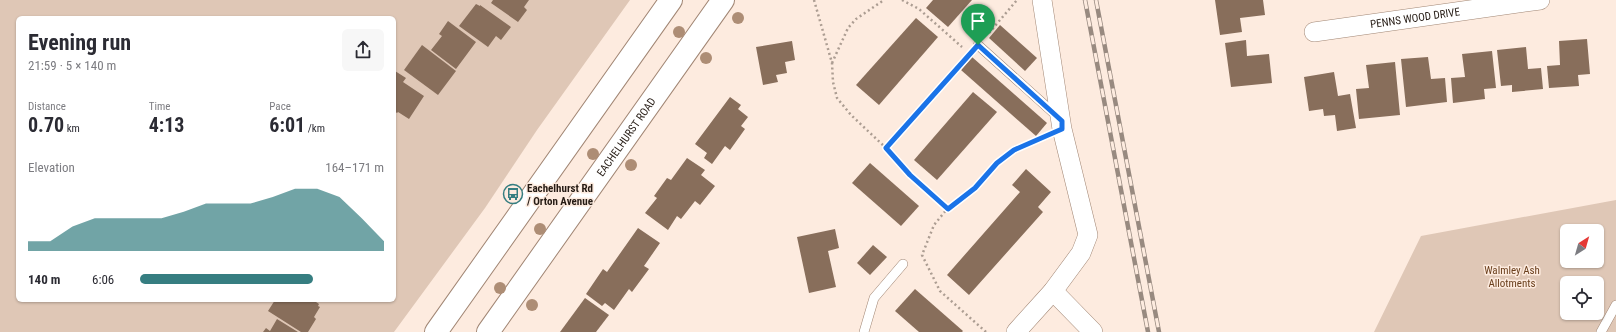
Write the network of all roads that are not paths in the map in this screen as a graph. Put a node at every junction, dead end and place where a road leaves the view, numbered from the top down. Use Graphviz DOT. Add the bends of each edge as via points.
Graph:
graph roads {
  1 [pos="670,0"];
  2 [pos="723,0"];
  3 [pos="1042,0"];
  4 [pos="1540,0"];
  5 [pos="1314,32"];
  6 [pos="978,45"];
  7 [pos="1062,125"];
  8 [pos="903,264"];
  9 [pos="1053,291"];
  10 [pos="1616,305"];
  11 [pos="436,332"];
  12 [pos="488,332"];
  13 [pos="864,332"];
  14 [pos="1016,332"];
  15 [pos="1093,332"];
  16 [pos="1601,332"];
  1 -- 11 [label="main road"];
  2 -- 12 [label="main road, EACHELHURST ROAD"];
  3 -- 7 [label="street"];
  4 -- 5 [label="street, PENNS WOOD DRIVE"];
  6 -- 7 [label="lane"];
  7 -- 9 [label="street" via="1088,235 1082,253"];
  8 -- 13 [label="lane" via="874,298"];
  9 -- 14 [label="street"];
  9 -- 15 [label="street"];
  10 -- 16 [label="lane"];
}
